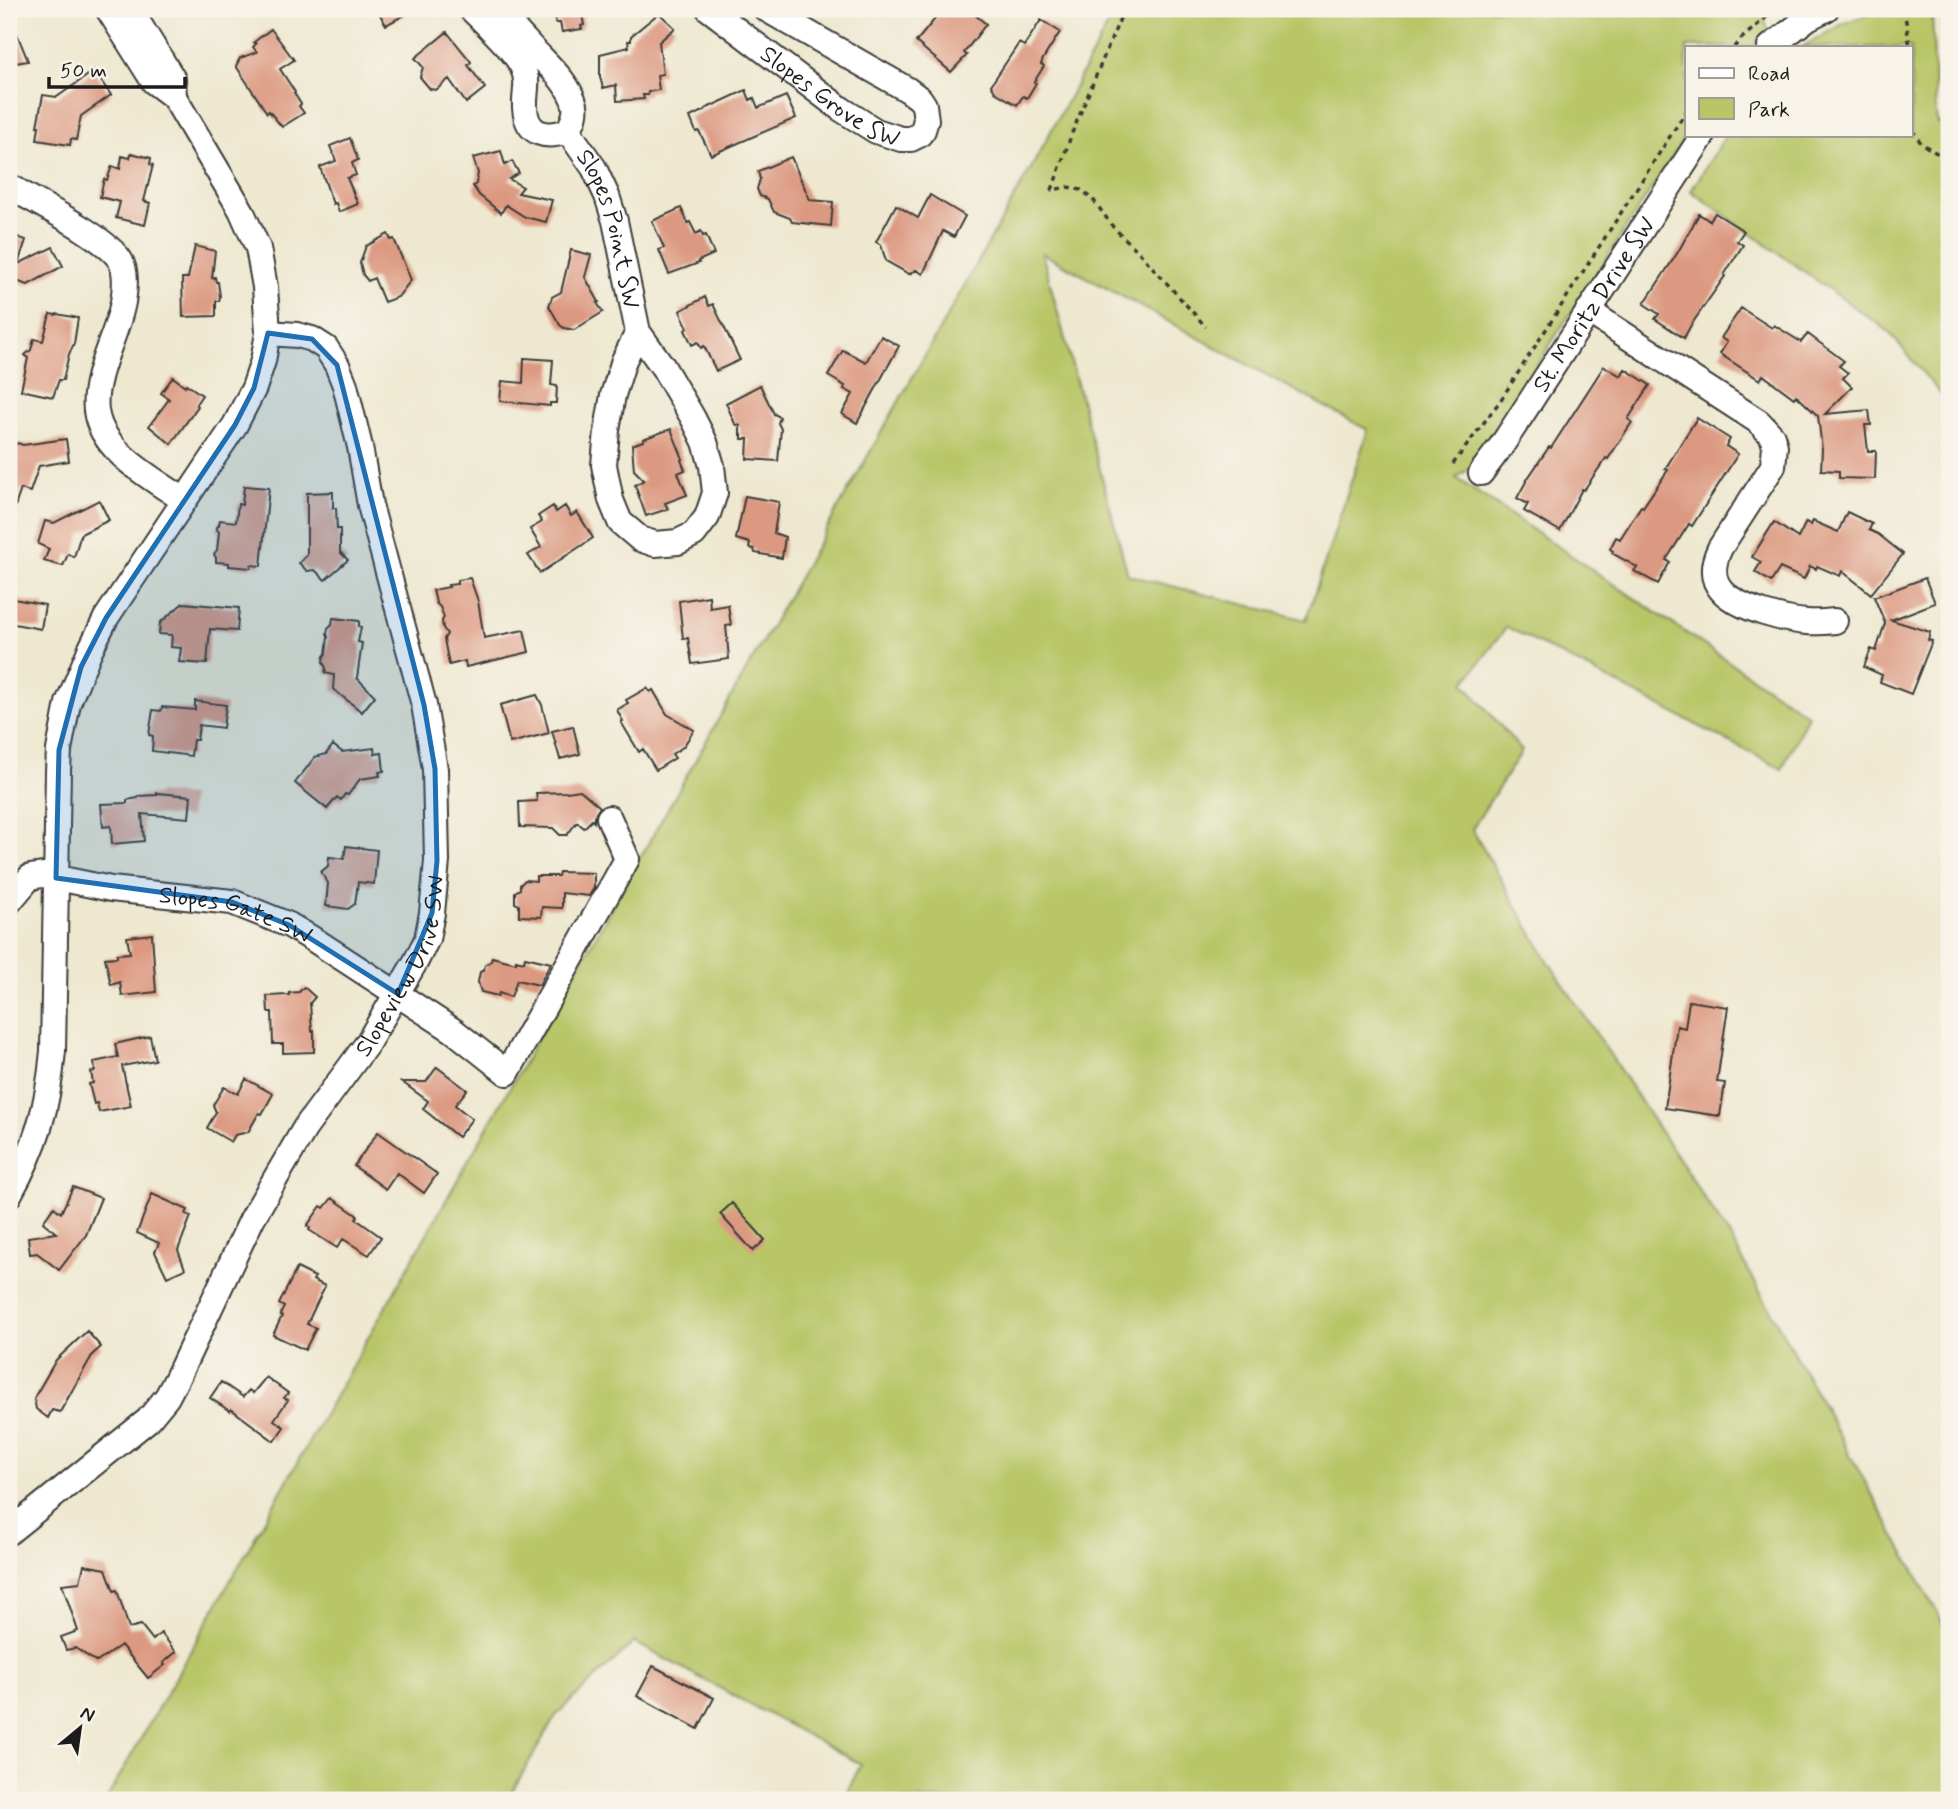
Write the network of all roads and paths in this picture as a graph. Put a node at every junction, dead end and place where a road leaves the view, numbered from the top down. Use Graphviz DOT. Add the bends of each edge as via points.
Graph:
graph roads {
  1 [pos="108,9"];
  2 [pos="130,9"];
  3 [pos="471,9"];
  4 [pos="495,9"];
  5 [pos="709,9"];
  6 [pos="766,9"];
  7 [pos="1124,9"];
  8 [pos="1776,9"];
  9 [pos="1826,9"];
  10 [pos="1904,9"];
  11 [pos="1735,46"];
  12 [pos="1771,46"];
  13 [pos="1911,46"];
  14 [pos="1912,90"];
  15 [pos="174,97"];
  16 [pos="1685,113"];
  17 [pos="568,131"];
  18 [pos="1702,136"];
  19 [pos="1949,161"];
  20 [pos="9,186"];
  21 [pos="1588,312"];
  22 [pos="1206,327"];
  23 [pos="268,332"];
  24 [pos="638,332"];
  25 [pos="1454,464"];
  26 [pos="1481,473"];
  27 [pos="184,500"];
  28 [pos="1835,621"];
  29 [pos="609,818"];
  30 [pos="56,878"];
  31 [pos="9,902"];
  32 [pos="398,993"];
  33 [pos="9,1195"];
  34 [pos="9,1532"];
  1 -- 15 [label="street" via="153,82"];
  2 -- 15 [label="street" via="173,79"];
  3 -- 17 [label="street, Slopes Point SW" via="520,62 527,79 525,106 532,127 543,135"];
  4 -- 17 [label="street, Slopes Point SW" via="545,60 566,89 575,106"];
  5 -- 6 [label="street, Slopes Grove SW" via="876,131 911,139 923,130 926,112 908,90"];
  7 -- 22 [label="path" via="1052,190 1068,187 1092,198 1112,227"];
  8 -- 11 [label="path"];
  9 -- 12 [label="street"];
  10 -- 13 [label="path"];
  14 -- 19 [label="path" via="1913,131 1921,143"];
  15 -- 23 [label="street" via="241,210 258,248"];
  16 -- 25 [label="path" via="1500,401"];
  17 -- 24 [label="street, Slopes Point SW" via="607,196"];
  18 -- 21 [label="street, St. Moritz Drive SW"];
  20 -- 27 [label="street" via="101,240 119,258 125,290 99,379 97,417 121,454"];
  21 -- 26 [label="street, St. Moritz Drive SW"];
  21 -- 28 [label="street" via="1759,422 1772,436 1773,466 1714,561 1718,589 1734,602 1774,616"];
  23 -- 27 [label="street" via="263,361 246,404"];
  23 -- 32 [label="street, Slopeview Drive SW" via="312,339 326,348 337,365 424,705 435,769 437,861 427,939"];
  24 -- 24 [label="street, Slopes Point SW" via="613,396 604,465 620,522 640,539 655,544 678,542 695,534 707,517 715,493 712,466 693,418"];
  27 -- 30 [label="street" via="106,618 68,703 59,750"];
  29 -- 32 [label="street, Slopes Gate SW" via="628,859 507,1073"];
  30 -- 31 [label="street" via="30,877"];
  30 -- 32 [label="street, Slopes Gate SW" via="232,902 289,925"];
  30 -- 33 [label="street" via="50,1086 34,1146"];
  32 -- 34 [label="street, Slopeview Drive SW" via="305,1128 252,1219 167,1397 148,1420"];
}
